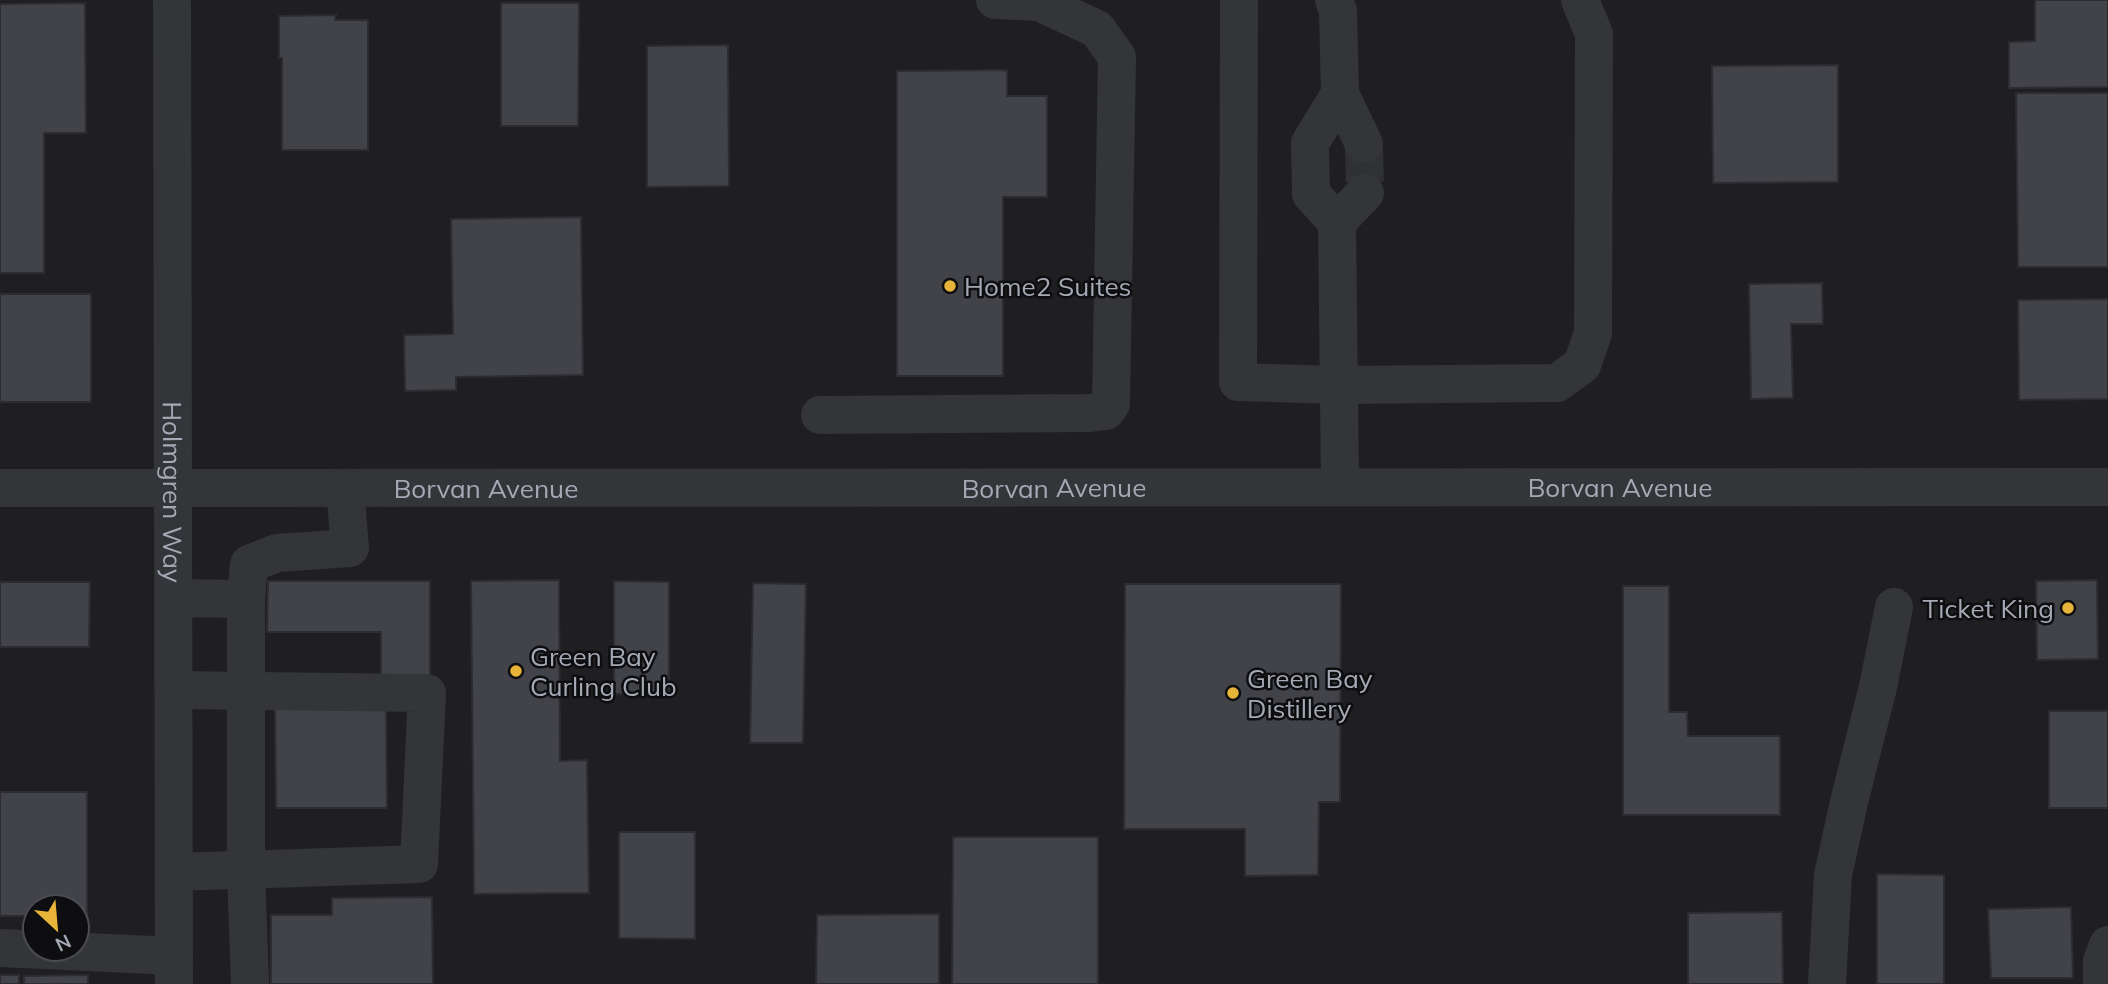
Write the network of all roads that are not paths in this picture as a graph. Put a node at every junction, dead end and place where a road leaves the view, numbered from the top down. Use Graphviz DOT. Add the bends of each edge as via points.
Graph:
graph roads {
  1 [pos="172,0"];
  2 [pos="995,0"];
  3 [pos="1239,0"];
  4 [pos="1334,0"];
  5 [pos="1580,0"];
  6 [pos="1340,94"];
  7 [pos="1364,144"];
  8 [pos="1365,193"];
  9 [pos="1337,222"];
  10 [pos="1339,385"];
  11 [pos="820,415"];
  12 [pos="1339,487"];
  13 [pos="2108,487"];
  14 [pos="0,488"];
  15 [pos="173,488"];
  16 [pos="345,488"];
  17 [pos="174,598"];
  18 [pos="246,599"];
  19 [pos="1894,607"];
  20 [pos="174,690"];
  21 [pos="246,690"];
  22 [pos="246,870"];
  23 [pos="174,872"];
  24 [pos="2108,945"];
  25 [pos="0,948"];
  26 [pos="109,969"];
  27 [pos="174,970"];
  28 [pos="250,984"];
  29 [pos="1826,984"];
  30 [pos="2102,984"];
  1 -- 15 [label="street, Holmgren Way"];
  2 -- 11 [label="street" via="1038,2 1097,29 1117,57 1111,404 1106,411 1090,413"];
  3 -- 10 [label="street" via="1238,382"];
  4 -- 6 [label="street"];
  5 -- 10 [label="street" via="1594,34 1593,333 1582,365 1557,383"];
  6 -- 7 [label="street"];
  6 -- 9 [label="street" via="1310,143 1311,194"];
  8 -- 9 [label="street"];
  9 -- 10 [label="street"];
  10 -- 12 [label="street"];
  12 -- 13 [label="street, Borvan Avenue"];
  12 -- 16 [label="street, Borvan Avenue"];
  14 -- 15 [label="street, Borvan Avenue"];
  15 -- 16 [label="street, Borvan Avenue"];
  15 -- 17 [label="street, Holmgren Way"];
  16 -- 18 [label="street" via="350,548 277,553 249,564"];
  17 -- 18 [label="street"];
  17 -- 20 [label="street, Holmgren Way"];
  18 -- 21 [label="street"];
  19 -- 29 [label="street" via="1833,875"];
  20 -- 21 [label="street"];
  20 -- 23 [label="street, Holmgren Way"];
  21 -- 22 [label="street"];
  21 -- 22 [label="street" via="427,693 419,864"];
  22 -- 23 [label="street"];
  22 -- 28 [label="street"];
  23 -- 27 [label="street, Holmgren Way"];
  24 -- 30 [label="street"];
  25 -- 26 [label="street"];
  26 -- 27 [label="street"];
}
